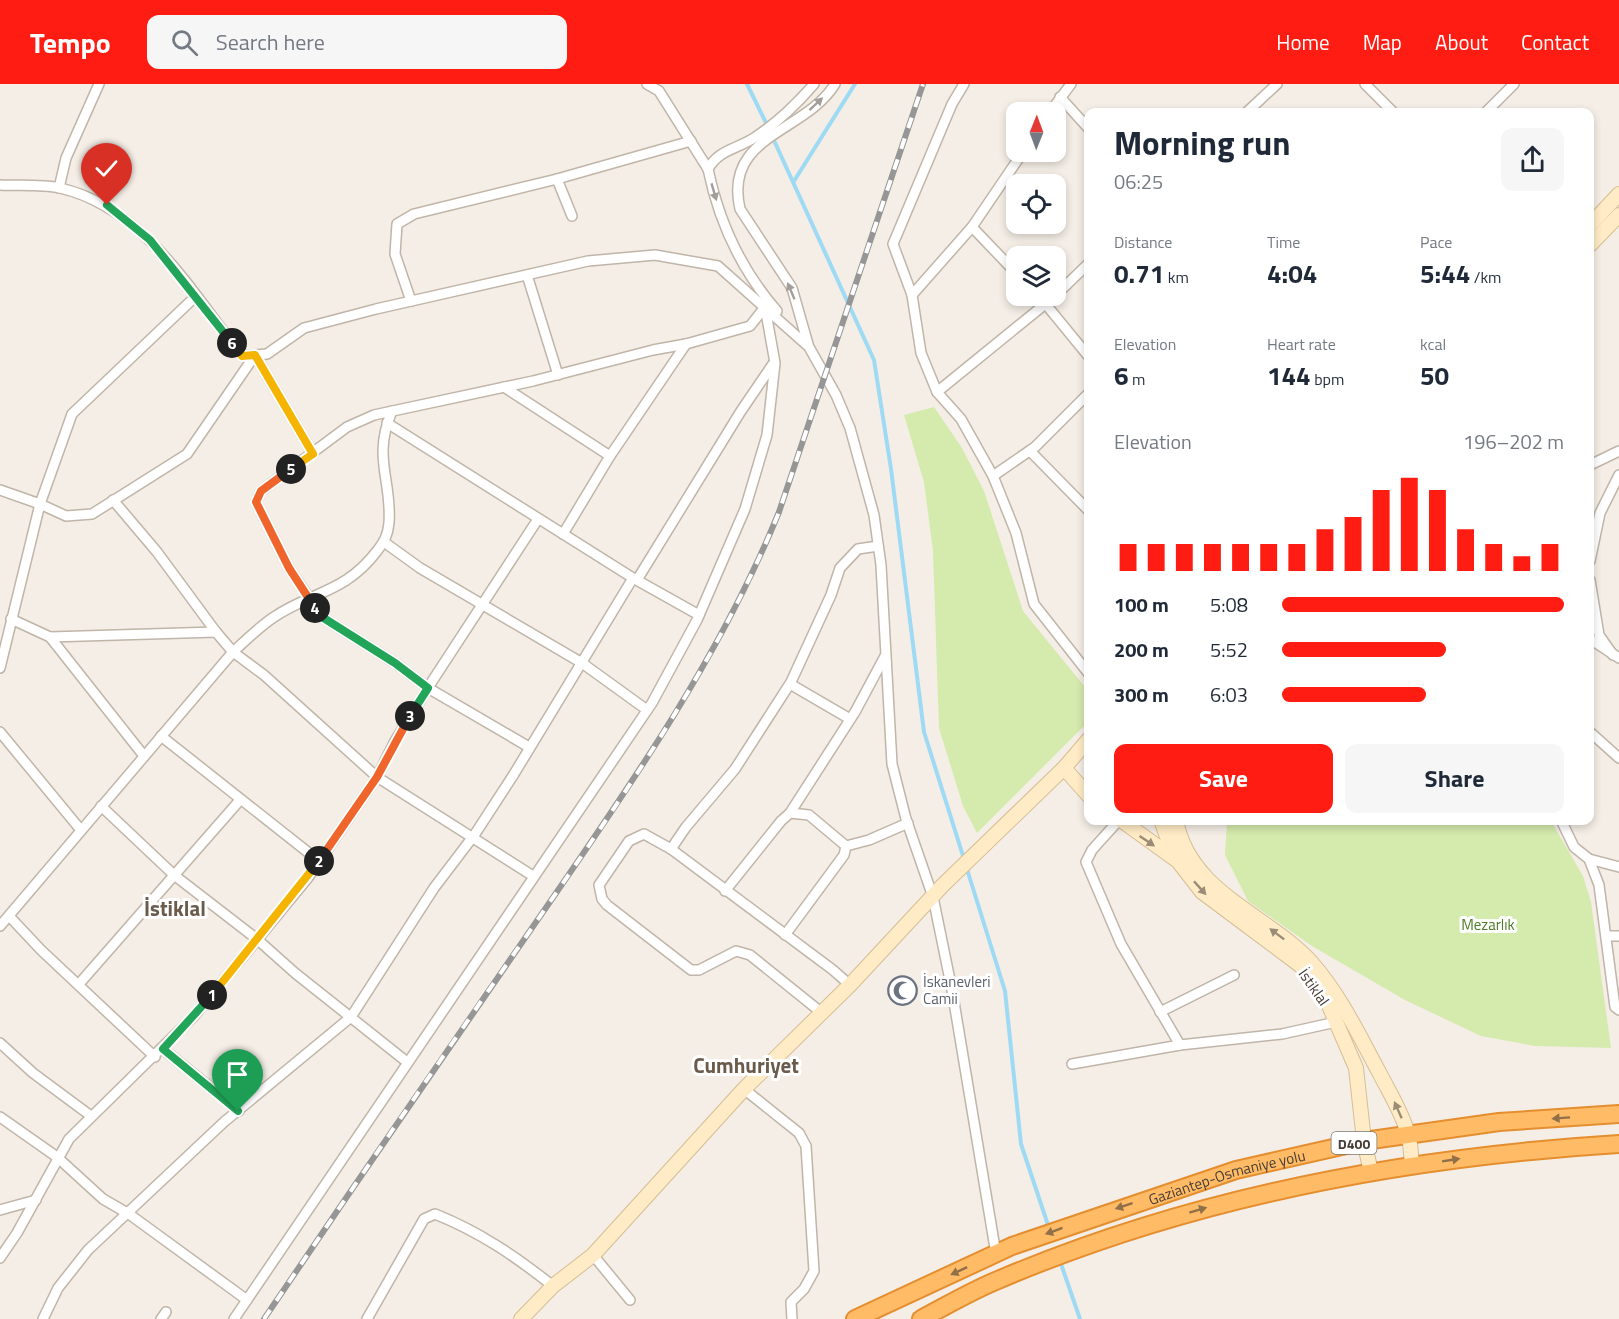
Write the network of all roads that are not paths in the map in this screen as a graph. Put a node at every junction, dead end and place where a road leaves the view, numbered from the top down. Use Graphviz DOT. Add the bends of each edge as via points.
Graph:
graph roads {
  1 [pos="99,84"];
  2 [pos="647,84"];
  3 [pos="814,84"];
  4 [pos="835,84"];
  5 [pos="964,84"];
  6 [pos="1071,84"];
  7 [pos="1277,84"];
  8 [pos="1365,84"];
  9 [pos="1515,84"];
  10 [pos="1060,97"];
  11 [pos="1057,102"];
  12 [pos="1251,108"];
  13 [pos="1389,108"];
  14 [pos="1490,108"];
  15 [pos="1084,123"];
  16 [pos="691,141"];
  17 [pos="756,142"];
  18 [pos="1016,162"];
  19 [pos="708,169"];
  20 [pos="556,179"];
  21 [pos="0,185"];
  22 [pos="59,188"];
  23 [pos="1619,195"];
  24 [pos="1619,215"];
  25 [pos="572,216"];
  26 [pos="1594,221"];
  27 [pos="972,227"];
  28 [pos="1594,241"];
  29 [pos="1006,263"];
  30 [pos="1084,268"];
  31 [pos="527,275"];
  32 [pos="1066,285"];
  33 [pos="912,295"];
  34 [pos="196,296"];
  35 [pos="411,301"];
  36 [pos="1044,306"];
  37 [pos="1049,306"];
  38 [pos="765,307"];
  39 [pos="686,344"];
  40 [pos="809,347"];
  41 [pos="1084,351"];
  42 [pos="255,355"];
  43 [pos="775,363"];
  44 [pos="558,375"];
  45 [pos="504,387"];
  46 [pos="937,392"];
  47 [pos="1084,398"];
  48 [pos="392,411"];
  49 [pos="387,423"];
  50 [pos="1030,451"];
  51 [pos="1619,451"];
  52 [pos="313,454"];
  53 [pos="610,456"];
  54 [pos="1594,463"];
  55 [pos="1619,475"];
  56 [pos="993,476"];
  57 [pos="0,490"];
  58 [pos="113,500"];
  59 [pos="40,504"];
  60 [pos="1084,505"];
  61 [pos="538,519"];
  62 [pos="563,534"];
  63 [pos="384,542"];
  64 [pos="1594,542"];
  65 [pos="878,546"];
  66 [pos="635,579"];
  67 [pos="309,600"];
  68 [pos="482,604"];
  69 [pos="1594,604"];
  70 [pos="699,615"];
  71 [pos="11,619"];
  72 [pos="216,632"];
  73 [pos="50,637"];
  74 [pos="1594,642"];
  75 [pos="232,652"];
  76 [pos="886,654"];
  77 [pos="1616,657"];
  78 [pos="582,663"];
  79 [pos="0,668"];
  80 [pos="1084,668"];
  81 [pos="790,684"];
  82 [pos="428,688"];
  83 [pos="647,710"];
  84 [pos="850,719"];
  85 [pos="0,732"];
  86 [pos="161,736"];
  87 [pos="1594,736"];
  88 [pos="1084,745"];
  89 [pos="529,747"];
  90 [pos="144,756"];
  91 [pos="1619,758"];
  92 [pos="1064,768"];
  93 [pos="377,777"];
  94 [pos="1084,790"];
  95 [pos="240,800"];
  96 [pos="101,806"];
  97 [pos="790,813"];
  98 [pos="908,823"];
  99 [pos="1115,825"];
  100 [pos="1127,825"];
  101 [pos="1163,825"];
  102 [pos="1177,825"];
  103 [pos="1563,825"];
  104 [pos="80,829"];
  105 [pos="473,837"];
  106 [pos="846,846"];
  107 [pos="671,849"];
  108 [pos="1176,859"];
  109 [pos="1589,859"];
  110 [pos="319,861"];
  111 [pos="1619,867"];
  112 [pos="174,875"];
  113 [pos="533,876"];
  114 [pos="725,891"];
  115 [pos="933,897"];
  116 [pos="10,917"];
  117 [pos="0,926"];
  118 [pos="785,935"];
  119 [pos="1606,936"];
  120 [pos="1619,936"];
  121 [pos="258,939"];
  122 [pos="1234,975"];
  123 [pos="79,984"];
  124 [pos="850,985"];
  125 [pos="1619,1010"];
  126 [pos="1160,1012"];
  127 [pos="822,1013"];
  128 [pos="351,1017"];
  129 [pos="1336,1022"];
  130 [pos="0,1043"];
  131 [pos="1180,1045"];
  132 [pos="163,1049"];
  133 [pos="155,1057"];
  134 [pos="407,1062"];
  135 [pos="1072,1064"];
  136 [pos="744,1089"];
  137 [pos="238,1111"];
  138 [pos="1619,1114"];
  139 [pos="91,1116"];
  140 [pos="0,1117"];
  141 [pos="1408,1134"];
  142 [pos="1364,1141"];
  143 [pos="1619,1144"];
  144 [pos="57,1157"];
  145 [pos="1412,1166"];
  146 [pos="1371,1172"];
  147 [pos="36,1200"];
  148 [pos="0,1210"];
  149 [pos="129,1214"];
  150 [pos="996,1254"];
  151 [pos="594,1255"];
  152 [pos="0,1258"];
  153 [pos="553,1286"];
  154 [pos="247,1300"];
  155 [pos="630,1300"];
  156 [pos="43,1319"];
  157 [pos="234,1319"];
  158 [pos="367,1319"];
  159 [pos="521,1319"];
  160 [pos="792,1319"];
  161 [pos="855,1319"];
  162 [pos="921,1319"];
  1 -- 22 [label="street" via="66,158"];
  2 -- 16 [label="street" via="659,91"];
  3 -- 17 [label="street"];
  17 -- 4 [label="street, one-way" via="804,115"];
  5 -- 33 [label="street" via="893,244"];
  6 -- 10 [label="street"];
  7 -- 12 [label="street"];
  8 -- 13 [label="street"];
  9 -- 14 [label="street"];
  10 -- 11 [label="street"];
  10 -- 15 [label="street"];
  16 -- 19 [label="street"];
  16 -- 20 [label="street"];
  17 -- 19 [label="street" via="713,159"];
  40 -- 17 [label="street, one-way" via="792,288 740,209 738,180"];
  18 -- 27 [label="street"];
  19 -- 40 [label="street, one-way" via="723,225 756,287"];
  20 -- 25 [label="street"];
  20 -- 35 [label="street" via="414,214 398,224 395,254"];
  21 -- 22 [label="street"];
  22 -- 34 [label="street" via="107,205 150,240"];
  23 -- 26 [label="street"];
  24 -- 28 [label="street"];
  27 -- 29 [label="street"];
  27 -- 33 [label="street"];
  30 -- 32 [label="street"];
  31 -- 35 [label="street"];
  31 -- 38 [label="street" via="588,261 655,255 718,266"];
  31 -- 44 [label="street"];
  33 -- 46 [label="street" via="921,353"];
  34 -- 42 [label="street" via="242,356"];
  34 -- 59 [label="street" via="72,414"];
  35 -- 42 [label="street" via="304,328 267,354"];
  36 -- 46 [label="street"];
  37 -- 41 [label="street"];
  38 -- 39 [label="street" via="750,326"];
  38 -- 40 [label="street"];
  38 -- 43 [label="street"];
  39 -- 44 [label="street"];
  39 -- 53 [label="street"];
  40 -- 65 [label="street" via="850,428 874,515"];
  42 -- 52 [label="street"];
  42 -- 58 [label="street" via="187,454"];
  43 -- 66 [label="street"];
  43 -- 70 [label="street" via="767,435 745,509"];
  44 -- 45 [label="street"];
  45 -- 48 [label="street"];
  45 -- 53 [label="street"];
  46 -- 56 [label="street" via="962,419"];
  47 -- 50 [label="street"];
  48 -- 49 [label="street"];
  48 -- 52 [label="street" via="347,427"];
  49 -- 61 [label="street"];
  49 -- 63 [label="street" via="381,453 389,521"];
  50 -- 56 [label="street"];
  50 -- 60 [label="street"];
  51 -- 54 [label="street"];
  52 -- 67 [label="street" via="261,491 256,502"];
  53 -- 62 [label="street"];
  55 -- 64 [label="street" via="1600,513"];
  56 -- 80 [label="street" via="1016,533 1034,604"];
  57 -- 59 [label="street"];
  58 -- 59 [label="street" via="92,514 66,516"];
  58 -- 72 [label="street"];
  59 -- 71 [label="street"];
  61 -- 62 [label="street"];
  61 -- 68 [label="street"];
  62 -- 66 [label="street"];
  63 -- 67 [label="street" via="365,568"];
  63 -- 68 [label="street"];
  65 -- 76 [label="street"];
  65 -- 81 [label="street" via="858,549 840,568"];
  66 -- 70 [label="street"];
  66 -- 78 [label="street"];
  67 -- 75 [label="street" via="275,616"];
  67 -- 82 [label="street" via="322,617"];
  68 -- 78 [label="street"];
  68 -- 82 [label="street"];
  69 -- 77 [label="street" via="1599,635"];
  70 -- 83 [label="street"];
  71 -- 73 [label="street"];
  71 -- 79 [label="street"];
  72 -- 73 [label="street"];
  72 -- 75 [label="street"];
  73 -- 90 [label="street"];
  74 -- 77 [label="street"];
  75 -- 86 [label="street"];
  75 -- 93 [label="street" via="264,675"];
  76 -- 84 [label="street"];
  76 -- 98 [label="street" via="892,764"];
  78 -- 83 [label="street"];
  78 -- 89 [label="street"];
  81 -- 84 [label="street"];
  81 -- 107 [label="street" via="735,769"];
  82 -- 89 [label="street"];
  82 -- 93 [label="street"];
  83 -- 113 [label="street"];
  84 -- 97 [label="street"];
  85 -- 104 [label="street"];
  86 -- 90 [label="street"];
  86 -- 95 [label="street"];
  87 -- 91 [label="street"];
  88 -- 92 [label="street"];
  89 -- 105 [label="street"];
  90 -- 96 [label="street"];
  92 -- 94 [label="street"];
  92 -- 115 [label="street"];
  93 -- 105 [label="street"];
  93 -- 110 [label="street"];
  95 -- 110 [label="street"];
  95 -- 112 [label="street"];
  96 -- 104 [label="street"];
  96 -- 112 [label="street"];
  97 -- 106 [label="street" via="809,815"];
  97 -- 114 [label="street"];
  98 -- 106 [label="street"];
  98 -- 115 [label="street"];
  99 -- 126 [label="street" via="1086,862 1121,944"];
  100 -- 108 [label="street, one-way"];
  101 -- 108 [label="street, İstiklal"];
  141 -- 102 [label="street, one-way" via="1335,993 1311,962 1232,902 1198,868"];
  103 -- 109 [label="street" via="1574,847"];
  104 -- 116 [label="street"];
  105 -- 113 [label="street"];
  105 -- 128 [label="street" via="434,888"];
  106 -- 118 [label="street" via="844,855"];
  107 -- 114 [label="street"];
  107 -- 127 [label="street" via="651,835 635,836 604,875 599,885 602,899 691,970 699,970 736,951 750,955"];
  108 -- 129 [label="street, İstiklal, one-way" via="1202,892 1301,966 1327,1001"];
  109 -- 111 [label="street"];
  109 -- 119 [label="street" via="1599,885"];
  110 -- 121 [label="street"];
  112 -- 121 [label="street"];
  112 -- 123 [label="street"];
  113 -- 134 [label="street"];
  114 -- 118 [label="street"];
  115 -- 124 [label="street"];
  115 -- 150 [label="street"];
  116 -- 117 [label="street"];
  116 -- 123 [label="street"];
  118 -- 124 [label="street"];
  119 -- 120 [label="street"];
  119 -- 125 [label="street" via="1615,1007"];
  121 -- 128 [label="street"];
  121 -- 132 [label="street"];
  122 -- 126 [label="street"];
  123 -- 133 [label="street"];
  124 -- 127 [label="street"];
  126 -- 131 [label="street"];
  127 -- 136 [label="street"];
  128 -- 134 [label="street"];
  128 -- 137 [label="street"];
  129 -- 131 [label="street" via="1282,1034"];
  129 -- 142 [label="street, İstiklal" via="1356,1068"];
  130 -- 139 [label="street"];
  131 -- 135 [label="street"];
  132 -- 133 [label="street"];
  132 -- 137 [label="street"];
  133 -- 139 [label="street"];
  134 -- 154 [label="street"];
  136 -- 151 [label="street"];
  136 -- 160 [label="street" via="799,1133 806,1146 814,1271 791,1302"];
  137 -- 149 [label="street"];
  138 -- 141 [label="highway, Gaziantep-Osmaniye yolu / D400, one-way" via="1499,1122"];
  139 -- 144 [label="street"];
  140 -- 144 [label="street"];
  141 -- 142 [label="highway, Gaziantep-Osmaniye yolu / D400"];
  141 -- 145 [label="street"];
  142 -- 146 [label="street, İstiklal"];
  142 -- 150 [label="highway, Gaziantep-Osmaniye yolu / D400, one-way" via="1236,1170 1096,1215"];
  145 -- 143 [label="highway, Gaziantep-Osmaniye yolu / D400, one-way" via="1515,1150"];
  144 -- 147 [label="street"];
  144 -- 149 [label="street" via="103,1199"];
  145 -- 146 [label="highway, Gaziantep-Osmaniye yolu / D400"];
  162 -- 146 [label="highway, Gaziantep-Osmaniye yolu / D400, one-way" via="997,1281 1102,1239 1231,1200"];
  147 -- 148 [label="street"];
  147 -- 152 [label="street"];
  149 -- 154 [label="street"];
  149 -- 156 [label="street" via="88,1250 58,1288"];
  150 -- 161 [label="highway, Gaziantep-Osmaniye yolu / D400, one-way"];
  151 -- 153 [label="street"];
  151 -- 155 [label="street"];
  153 -- 158 [label="street" via="507,1250 470,1228 435,1214 424,1219"];
  153 -- 159 [label="street"];
  154 -- 157 [label="street"];
}
